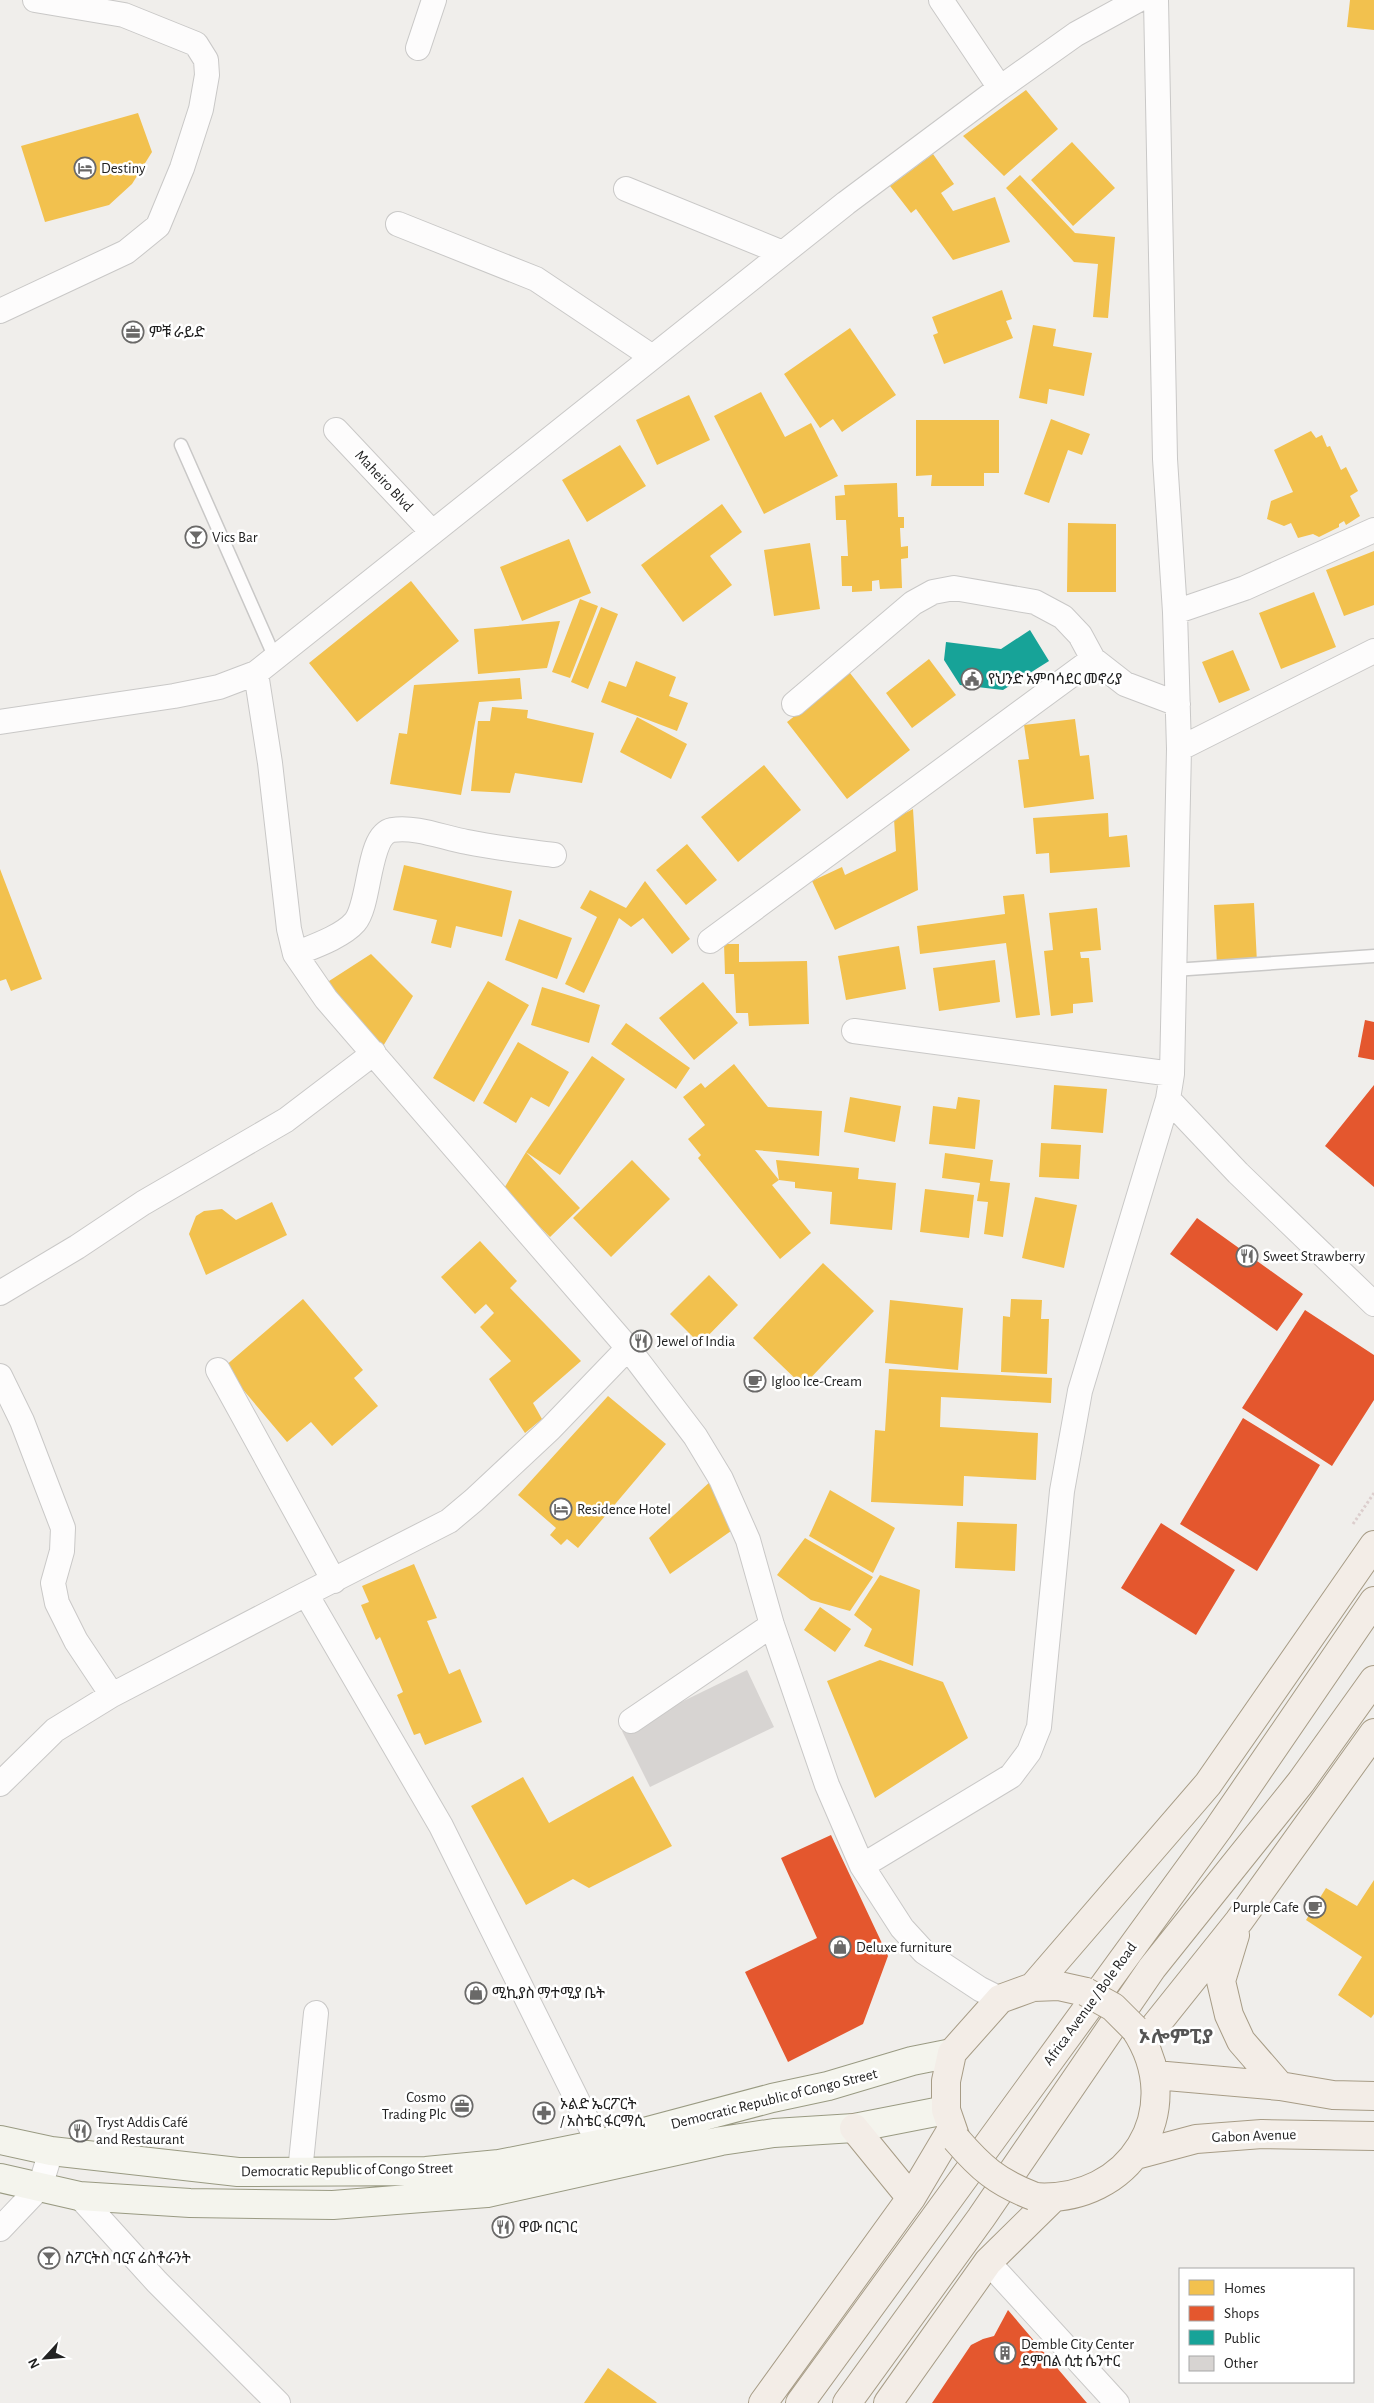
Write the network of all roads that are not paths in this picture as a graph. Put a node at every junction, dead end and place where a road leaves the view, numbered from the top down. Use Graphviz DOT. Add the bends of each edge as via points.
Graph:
graph roads {
  1 [pos="35,0"];
  2 [pos="434,0"];
  3 [pos="941,0"];
  4 [pos="1138,0"];
  5 [pos="1156,0"];
  6 [pos="125,7"];
  7 [pos="418,48"];
  8 [pos="1000,88"];
  9 [pos="626,189"];
  10 [pos="398,224"];
  11 [pos="783,253"];
  12 [pos="0,311"];
  13 [pos="651,356"];
  14 [pos="336,430"];
  15 [pos="181,445"];
  16 [pos="1374,530"];
  17 [pos="432,532"];
  18 [pos="1175,612"];
  19 [pos="1374,651"];
  20 [pos="275,658"];
  21 [pos="1092,659"];
  22 [pos="256,673"];
  23 [pos="794,704"];
  24 [pos="1178,704"];
  25 [pos="0,722"];
  26 [pos="1179,749"];
  27 [pos="554,855"];
  28 [pos="710,941"];
  29 [pos="295,954"];
  30 [pos="1374,956"];
  31 [pos="1174,970"];
  32 [pos="854,1031"];
  33 [pos="374,1054"];
  34 [pos="1172,1074"];
  35 [pos="1168,1099"];
  36 [pos="0,1293"];
  37 [pos="1374,1304"];
  38 [pos="628,1348"];
  39 [pos="218,1370"];
  40 [pos="0,1376"];
  41 [pos="1374,1545"];
  42 [pos="334,1581"];
  43 [pos="306,1594"];
  44 [pos="1374,1601"];
  45 [pos="772,1625"];
  46 [pos="1374,1680"];
  47 [pos="112,1695"];
  48 [pos="631,1722"];
  49 [pos="1374,1733"];
  50 [pos="0,1784"];
  51 [pos="862,1866"];
  52 [pos="1239,1921"];
  53 [pos="1033,1987"];
  54 [pos="1000,1999"];
  55 [pos="316,2013"];
  56 [pos="1142,2039"];
  57 [pos="952,2053"];
  58 [pos="1155,2075"];
  59 [pos="1280,2086"];
  60 [pos="1374,2096"];
  61 [pos="772,2098"];
  62 [pos="952,2126"];
  63 [pos="854,2128"];
  64 [pos="774,2133"];
  65 [pos="1374,2136"];
  66 [pos="0,2140"];
  67 [pos="599,2144"];
  68 [pos="50,2151"];
  69 [pos="1136,2155"];
  70 [pos="300,2172"];
  71 [pos="0,2178"];
  72 [pos="40,2187"];
  73 [pos="79,2196"];
  74 [pos="1052,2197"];
  75 [pos="911,2198"];
  76 [pos="0,2229"];
  77 [pos="988,2262"];
  78 [pos="278,2403"];
  79 [pos="763,2403"];
  80 [pos="800,2403"];
  81 [pos="846,2403"];
  82 [pos="888,2403"];
  83 [pos="1117,2403"];
  1 -- 6 [label="street"];
  2 -- 7 [label="street"];
  3 -- 8 [label="street"];
  4 -- 8 [label="street" via="1076,34"];
  5 -- 18 [label="street" via="1164,459"];
  6 -- 12 [label="street" via="196,44 206,60 201,109 182,168 158,226 126,252"];
  8 -- 11 [label="street"];
  9 -- 11 [label="street"];
  10 -- 13 [label="street" via="536,279"];
  11 -- 13 [label="street"];
  13 -- 17 [label="street"];
  14 -- 17 [label="street, Maheiro Blvd"];
  15 -- 20 [label="lane"];
  16 -- 18 [label="street" via="1245,588"];
  17 -- 20 [label="street"];
  18 -- 24 [label="street"];
  19 -- 26 [label="street"];
  20 -- 22 [label="street"];
  21 -- 23 [label="street" via="1080,634 1063,617 1035,602 954,588 933,592 913,603"];
  21 -- 24 [label="street" via="1125,684"];
  21 -- 28 [label="street"];
  22 -- 25 [label="street" via="220,687 174,696"];
  22 -- 29 [label="street"];
  24 -- 26 [label="street"];
  26 -- 31 [label="street"];
  27 -- 29 [label="street" via="415,831 391,830 376,848 365,900 355,922 332,938"];
  29 -- 33 [label="street" via="326,999"];
  30 -- 31 [label="lane"];
  31 -- 34 [label="street"];
  32 -- 34 [label="street"];
  33 -- 36 [label="street" via="286,1120 143,1203"];
  33 -- 38 [label="street"];
  34 -- 35 [label="street"];
  35 -- 37 [label="street" via="1238,1173"];
  35 -- 51 [label="street" via="1080,1390 1062,1491 1039,1727 1029,1752 1011,1776"];
  38 -- 42 [label="street" via="550,1428 449,1521"];
  38 -- 45 [label="street" via="694,1436 721,1479 748,1540"];
  39 -- 42 [label="street"];
  40 -- 47 [label="street" via="22,1421 63,1528 62,1551 53,1583 57,1603 76,1641"];
  41 -- 53 [label="main road" via="1208,1784"];
  42 -- 43 [label="street"];
  43 -- 47 [label="street"];
  43 -- 67 [label="street" via="441,1826"];
  44 -- 80 [label="main road, Africa Avenue / Bole Road" via="1218,1829"];
  45 -- 48 [label="street"];
  45 -- 51 [label="street" via="826,1785"];
  46 -- 81 [label="main road, Africa Avenue / Bole Road" via="1301,1782 1152,1968 981,2218"];
  47 -- 50 [label="street" via="55,1730"];
  49 -- 52 [label="main road"];
  51 -- 54 [label="street" via="902,1928 924,1952"];
  52 -- 56 [label="main road"];
  52 -- 59 [label="main road" via="1221,1981 1227,2006 1241,2041"];
  53 -- 54 [label="main road"];
  53 -- 56 [label="main road, bridge" via="1059,1986 1086,1992 1113,2007"];
  54 -- 57 [label="main road"];
  55 -- 70 [label="street"];
  56 -- 58 [label="main road"];
  57 -- 61 [label="main road, Democratic Republic of Congo Street"];
  57 -- 62 [label="main road" via="946,2081"];
  58 -- 59 [label="main road"];
  58 -- 69 [label="main road" via="1156,2103 1149,2130"];
  59 -- 60 [label="main road" via="1333,2095"];
  61 -- 64 [label="main road"];
  61 -- 67 [label="main road, Democratic Republic of Congo Street"];
  62 -- 63 [label="main road, Democratic Republic of Congo Street"];
  62 -- 74 [label="main road, bridge" via="979,2165 1008,2186"];
  62 -- 75 [label="main road"];
  63 -- 64 [label="main road, Democratic Republic of Congo Street"];
  63 -- 75 [label="main road"];
  64 -- 73 [label="main road, Democratic Republic of Congo Street" via="721,2141 486,2193 333,2205 190,2203"];
  65 -- 69 [label="main road, Gabon Avenue" via="1262,2134 1196,2139"];
  66 -- 68 [label="main road, Democratic Republic of Congo Street"];
  67 -- 70 [label="main road, Democratic Republic of Congo Street" via="481,2166 426,2171"];
  68 -- 70 [label="main road, Democratic Republic of Congo Street" via="238,2172"];
  68 -- 72 [label="street"];
  69 -- 74 [label="main road" via="1107,2182"];
  71 -- 72 [label="main road, Democratic Republic of Congo Street"];
  72 -- 73 [label="main road, Democratic Republic of Congo Street"];
  72 -- 76 [label="street"];
  73 -- 78 [label="street" via="157,2282"];
  74 -- 77 [label="main road"];
  75 -- 79 [label="main road"];
  77 -- 82 [label="main road"];
  77 -- 83 [label="street"];
}
